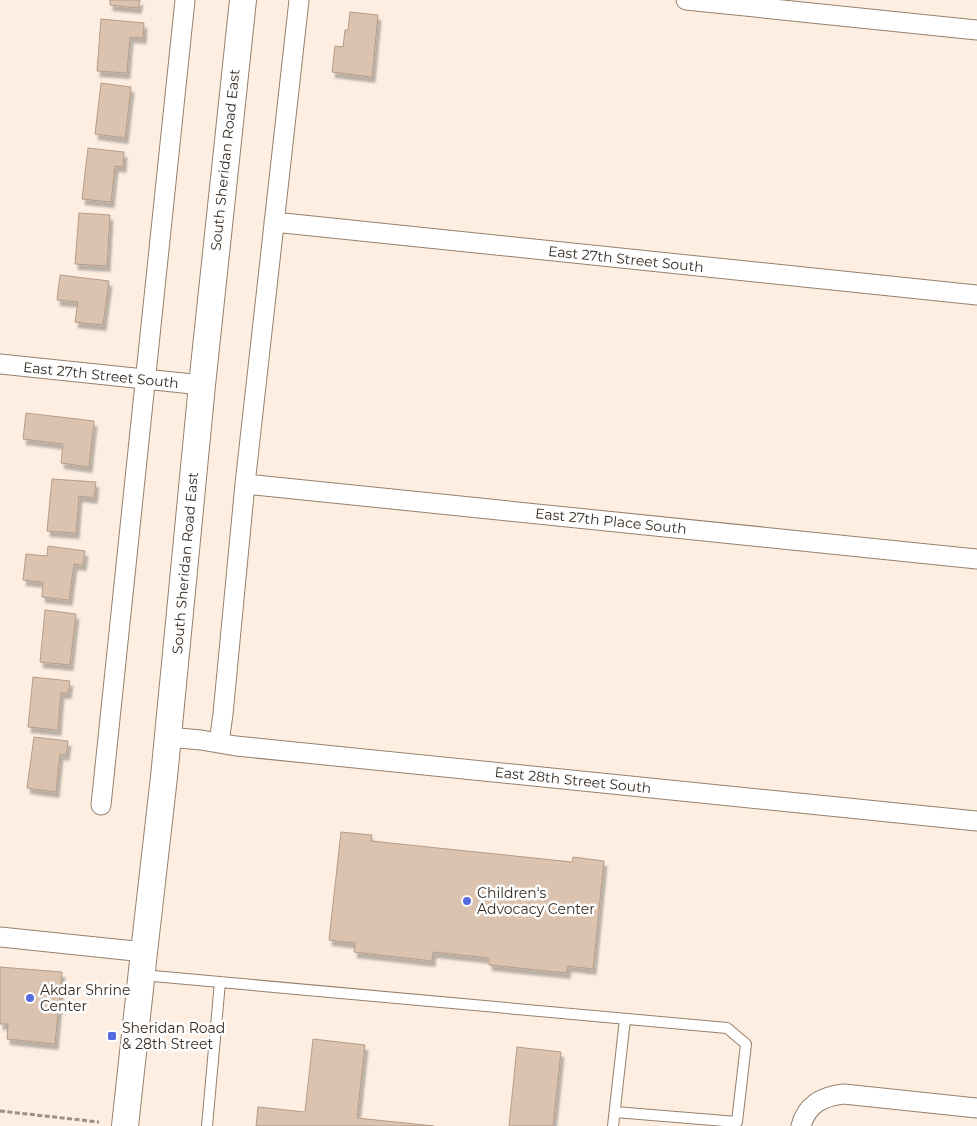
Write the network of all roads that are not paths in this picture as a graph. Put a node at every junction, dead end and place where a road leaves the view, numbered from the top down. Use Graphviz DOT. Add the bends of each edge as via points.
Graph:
graph roads {
  1 [pos="185,0"];
  2 [pos="242,0"];
  3 [pos="299,0"];
  4 [pos="686,0"];
  5 [pos="977,30"];
  6 [pos="274,222"];
  7 [pos="977,295"];
  8 [pos="0,364"];
  9 [pos="146,380"];
  10 [pos="202,385"];
  11 [pos="246,484"];
  12 [pos="977,559"];
  13 [pos="168,737"];
  14 [pos="219,743"];
  15 [pos="101,805"];
  16 [pos="977,821"];
  17 [pos="0,937"];
  18 [pos="143,963"];
  19 [pos="220,982"];
  20 [pos="625,1019"];
  21 [pos="977,1108"];
  22 [pos="615,1112"];
  23 [pos="125,1126"];
  24 [pos="207,1126"];
  25 [pos="613,1126"];
  26 [pos="801,1126"];
  1 -- 9 [label="street"];
  2 -- 10 [label="main road, South Sheridan Road East"];
  3 -- 6 [label="street"];
  4 -- 5 [label="street"];
  6 -- 7 [label="street, East 27th Street South"];
  6 -- 11 [label="street"];
  8 -- 9 [label="street, East 27th Street South"];
  9 -- 10 [label="street, East 27th Street South"];
  9 -- 15 [label="street"];
  10 -- 13 [label="main road, South Sheridan Road East"];
  11 -- 12 [label="street, East 27th Place South"];
  11 -- 14 [label="street"];
  13 -- 14 [label="street, East 28th Street South"];
  13 -- 18 [label="main road, South Sheridan Road East"];
  14 -- 16 [label="street, East 28th Street South"];
  17 -- 18 [label="street"];
  18 -- 19 [label="lane"];
  18 -- 23 [label="main road, South Sheridan Road East"];
  19 -- 20 [label="lane"];
  19 -- 24 [label="lane"];
  20 -- 22 [label="lane"];
  20 -- 22 [label="lane" via="727,1028 746,1044 737,1122"];
  21 -- 26 [label="street" via="844,1094 825,1097 817,1102"];
  22 -- 25 [label="lane"];
}
